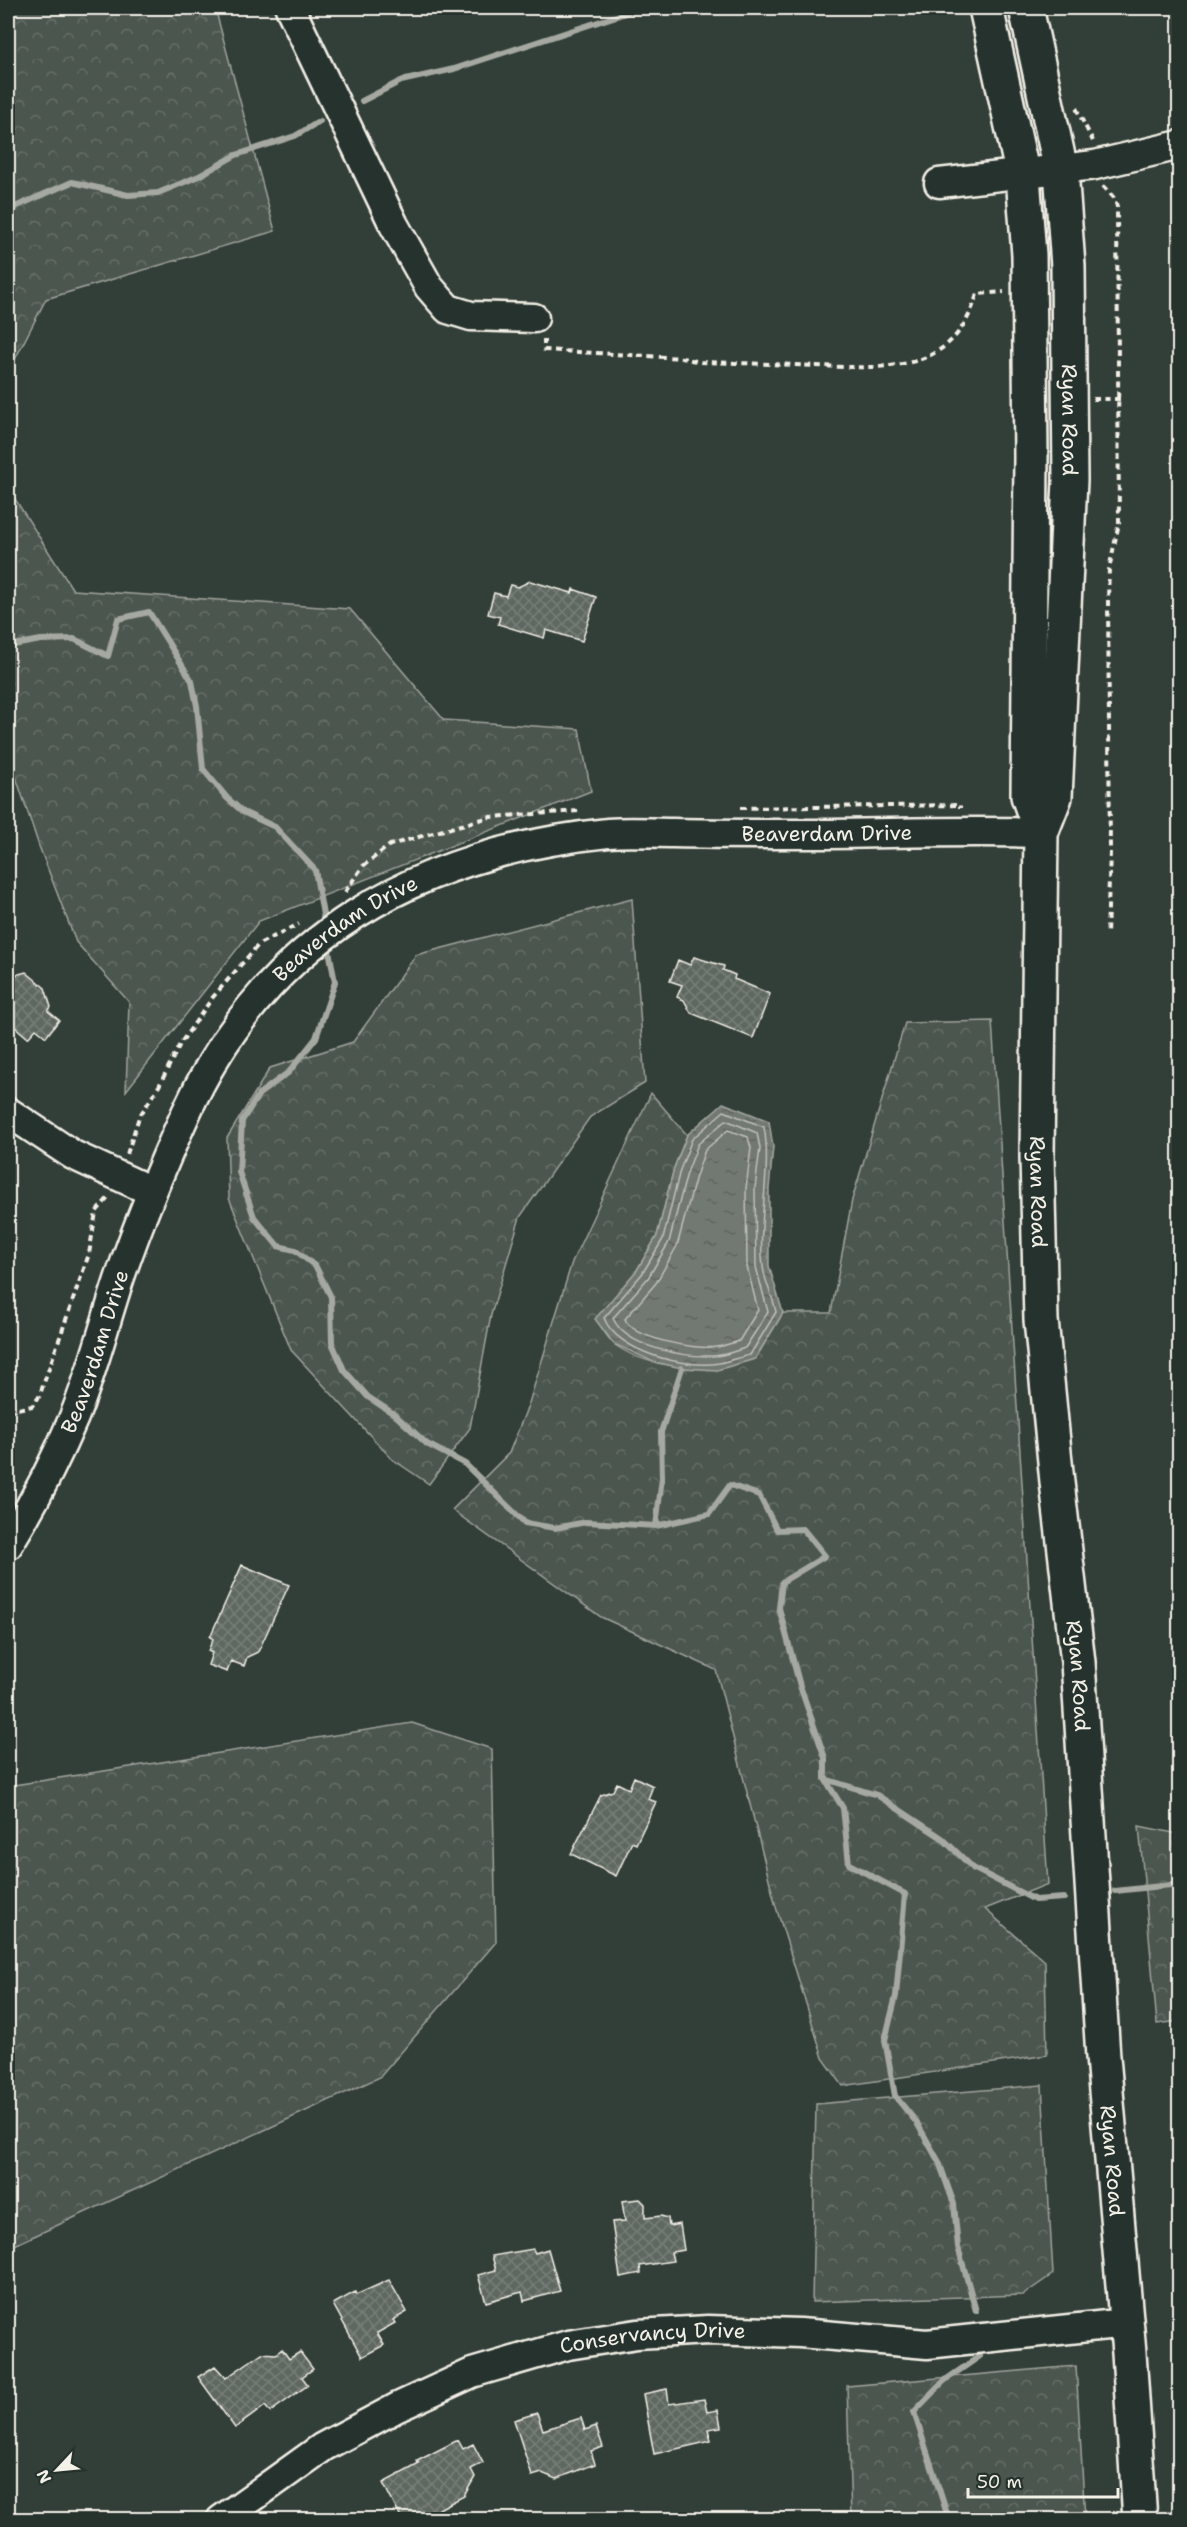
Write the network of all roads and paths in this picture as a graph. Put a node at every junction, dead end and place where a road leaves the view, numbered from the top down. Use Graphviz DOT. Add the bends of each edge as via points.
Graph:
graph roads {
  1 [pos="290,8"];
  2 [pos="986,8"];
  3 [pos="1026,8"];
  4 [pos="1075,105"];
  5 [pos="1179,145"];
  6 [pos="1094,146"];
  7 [pos="1061,170"];
  8 [pos="1023,176"];
  9 [pos="939,183"];
  10 [pos="1100,183"];
  11 [pos="1005,303"];
  12 [pos="534,318"];
  13 [pos="1070,398"];
  14 [pos="1120,399"];
  15 [pos="1041,833"];
  16 [pos="1107,935"];
  17 [pos="8,1115"];
  18 [pos="151,1191"];
  19 [pos="8,1545"];
  20 [pos="1126,2323"];
  21 [pos="221,2520"];
  22 [pos="1140,2520"];
  1 -- 12 [label="street" via="394,225 429,287 448,309 471,316"];
  2 -- 8 [label="main road, Ryan Road"];
  3 -- 7 [label="main road, Ryan Road"];
  4 -- 6 [label="path"];
  5 -- 7 [label="street"];
  7 -- 8 [label="street"];
  7 -- 13 [label="main road, Ryan Road" via="1068,266"];
  8 -- 9 [label="street"];
  8 -- 15 [label="main road, Ryan Road" via="1029,255 1031,445 1028,796"];
  10 -- 14 [label="path" via="1117,207"];
  11 -- 12 [label="path" via="1005,292 977,294 965,323 943,348 928,357 888,368 701,362 544,350 545,335 533,334"];
  13 -- 14 [label="path"];
  13 -- 15 [label="main road, Ryan Road" via="1070,480 1055,797"];
  14 -- 16 [label="path" via="1119,523 1109,569 1108,599"];
  15 -- 18 [label="street, Beaverdam Drive" via="611,833 478,858 437,872 374,902 314,942 274,978 218,1051"];
  15 -- 20 [label="main road, Ryan Road" via="1037,1156 1041,1320 1078,1662 1103,2057"];
  17 -- 18 [label="street" via="73,1155"];
  18 -- 19 [label="street, Beaverdam Drive" via="75,1414 40,1493"];
  20 -- 21 [label="street, Conservancy Drive" via="927,2344 708,2330 637,2334 568,2345 472,2373 398,2407 323,2446"];
  20 -- 22 [label="main road, Ryan Road"];
}
